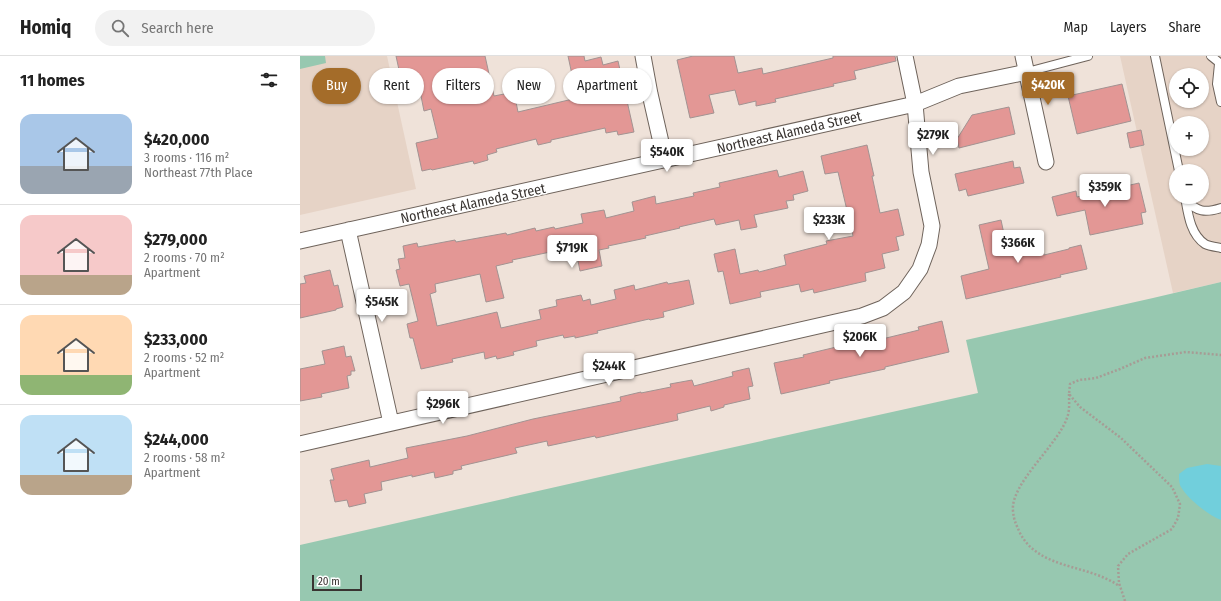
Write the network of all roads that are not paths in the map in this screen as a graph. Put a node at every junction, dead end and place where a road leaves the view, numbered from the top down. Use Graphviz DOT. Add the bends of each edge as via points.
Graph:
graph roads {
  1 [pos="643,56"];
  2 [pos="905,56"];
  3 [pos="1023,56"];
  4 [pos="1088,56"];
  5 [pos="1155,56"];
  6 [pos="1211,56"];
  7 [pos="1220,64"];
  8 [pos="1027,72"];
  9 [pos="1221,102"];
  10 [pos="915,104"];
  11 [pos="665,160"];
  12 [pos="1046,162"];
  13 [pos="1178,164"];
  14 [pos="1186,204"];
  15 [pos="1190,204"];
  16 [pos="1221,208"];
  17 [pos="348,230"];
  18 [pos="300,241"];
  19 [pos="1221,248"];
  20 [pos="391,423"];
  21 [pos="300,444"];
  1 -- 11 [label="street"];
  2 -- 10 [label="street"];
  3 -- 8 [label="street"];
  4 -- 8 [label="lane, Northeast Alameda Street"];
  5 -- 13 [label="lane"];
  6 -- 7 [label="lane"];
  7 -- 9 [label="lane" via="1217,84"];
  8 -- 10 [label="street, Northeast Alameda Street" via="959,86"];
  8 -- 12 [label="street"];
  10 -- 11 [label="street, Northeast Alameda Street"];
  10 -- 20 [label="street" via="921,172 932,226 929,245 920,269 904,292 883,308 854,318"];
  11 -- 17 [label="street, Northeast Alameda Street"];
  14 -- 19 [label="lane" via="1195,233 1206,244"];
  15 -- 16 [label="lane" via="1201,211"];
  17 -- 18 [label="street, Northeast Alameda Street"];
  17 -- 20 [label="street"];
  20 -- 21 [label="street"];
}
